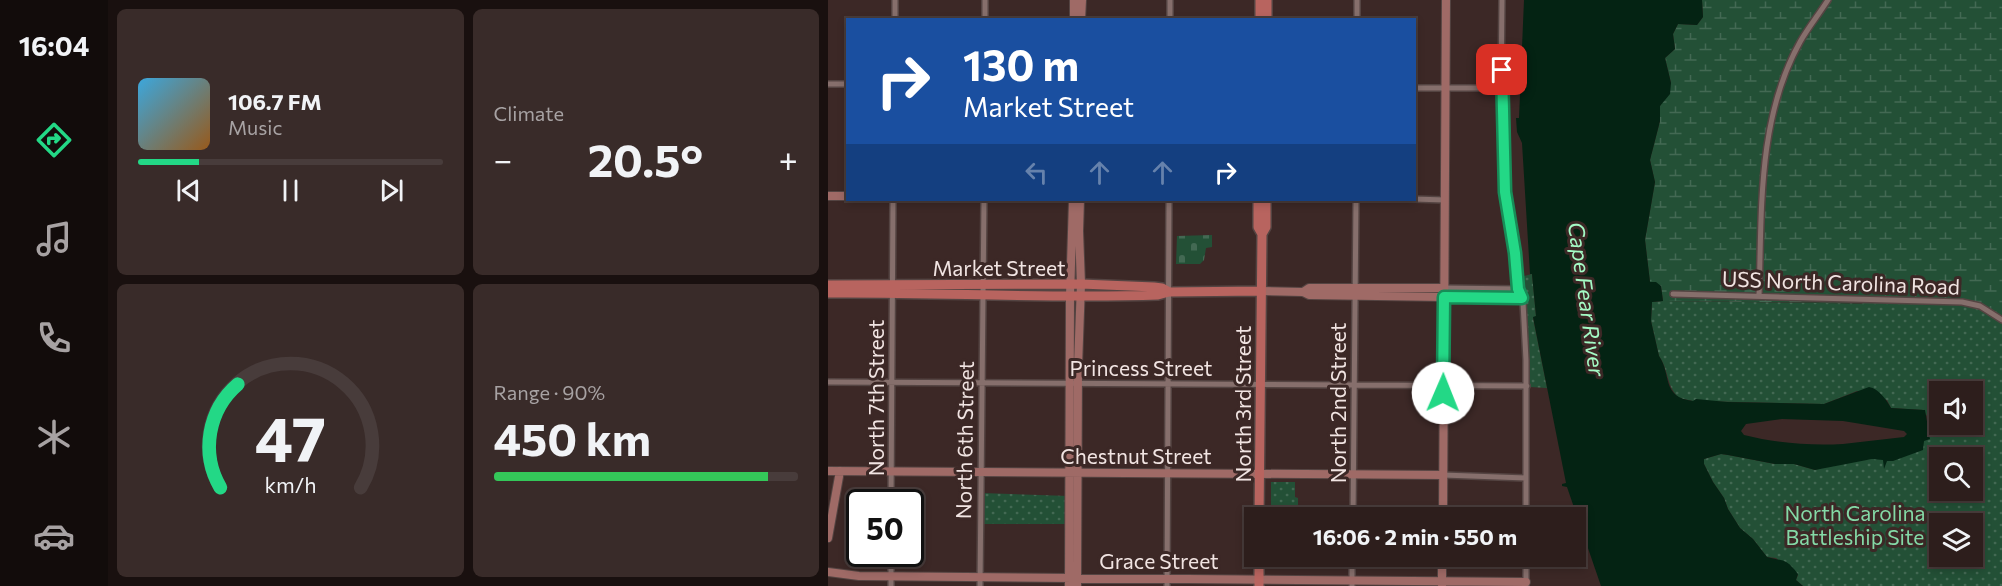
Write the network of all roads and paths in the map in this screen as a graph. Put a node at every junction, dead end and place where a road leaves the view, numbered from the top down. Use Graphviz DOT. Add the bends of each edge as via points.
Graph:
graph roads {
  1 [pos="895,0"];
  2 [pos="985,0"];
  3 [pos="1074,0"];
  4 [pos="1082,0"];
  5 [pos="1170,0"];
  6 [pos="1260,0"];
  7 [pos="1267,0"];
  8 [pos="1357,0"];
  9 [pos="1446,0"];
  10 [pos="1502,0"];
  11 [pos="1828,0"];
  12 [pos="895,18"];
  13 [pos="985,18"];
  14 [pos="1074,18"];
  15 [pos="1082,18"];
  16 [pos="1170,18"];
  17 [pos="1260,18"];
  18 [pos="1267,18"];
  19 [pos="1357,18"];
  20 [pos="828,84"];
  21 [pos="846,84"];
  22 [pos="1416,88"];
  23 [pos="1446,88"];
  24 [pos="1501,88"];
  25 [pos="828,195"];
  26 [pos="846,196"];
  27 [pos="1416,199"];
  28 [pos="1445,200"];
  29 [pos="893,201"];
  30 [pos="984,201"];
  31 [pos="1073,201"];
  32 [pos="1080,201"];
  33 [pos="1169,201"];
  34 [pos="1258,201"];
  35 [pos="1266,201"];
  36 [pos="1356,201"];
  37 [pos="1262,234"];
  38 [pos="1082,284"];
  39 [pos="828,285"];
  40 [pos="1070,285"];
  41 [pos="893,289"];
  42 [pos="1518,289"];
  43 [pos="983,290"];
  44 [pos="1261,291"];
  45 [pos="1169,292"];
  46 [pos="1355,292"];
  47 [pos="1444,292"];
  48 [pos="828,293"];
  49 [pos="1673,294"];
  50 [pos="1070,296"];
  51 [pos="1759,296"];
  52 [pos="1081,297"];
  53 [pos="1522,298"];
  54 [pos="2002,320"];
  55 [pos="828,382"];
  56 [pos="892,382"];
  57 [pos="981,383"];
  58 [pos="1074,383"];
  59 [pos="1167,384"];
  60 [pos="1260,384"];
  61 [pos="1354,386"];
  62 [pos="1443,386"];
  63 [pos="1527,386"];
  64 [pos="828,471"];
  65 [pos="840,471"];
  66 [pos="891,471"];
  67 [pos="980,472"];
  68 [pos="1074,472"];
  69 [pos="1167,473"];
  70 [pos="1259,474"];
  71 [pos="1354,475"];
  72 [pos="828,476"];
  73 [pos="1443,476"];
  74 [pos="1526,477"];
  75 [pos="891,489"];
  76 [pos="1259,507"];
  77 [pos="1353,507"];
  78 [pos="1443,507"];
  79 [pos="1526,507"];
  80 [pos="828,538"];
  81 [pos="891,567"];
  82 [pos="1352,567"];
  83 [pos="1442,567"];
  84 [pos="1526,567"];
  85 [pos="828,572"];
  86 [pos="891,576"];
  87 [pos="980,577"];
  88 [pos="1073,582"];
  89 [pos="1167,582"];
  90 [pos="1259,582"];
  91 [pos="1352,583"];
  92 [pos="1442,583"];
  93 [pos="1493,584"];
  94 [pos="1526,584"];
  95 [pos="891,586"];
  96 [pos="980,586"];
  1 -- 12 [label="street"];
  2 -- 13 [label="street"];
  3 -- 14 [label="street"];
  4 -- 15 [label="street"];
  5 -- 16 [label="street"];
  6 -- 17 [label="main road"];
  7 -- 18 [label="main road"];
  8 -- 19 [label="street"];
  9 -- 23 [label="street"];
  10 -- 24 [label="street"];
  11 -- 51 [label="street" via="1800,42 1782,81 1771,123 1764,173"];
  20 -- 21 [label="street"];
  22 -- 23 [label="street"];
  23 -- 24 [label="street"];
  23 -- 28 [label="street"];
  24 -- 42 [label="street" via="1505,192"];
  25 -- 26 [label="street"];
  27 -- 28 [label="street"];
  28 -- 47 [label="street"];
  29 -- 41 [label="street, North 7th Street"];
  30 -- 43 [label="street, North 6th Street"];
  31 -- 40 [label="street"];
  32 -- 38 [label="street"];
  33 -- 45 [label="street"];
  34 -- 37 [label="main road" via="1258,227"];
  35 -- 37 [label="main road" via="1266,227"];
  36 -- 46 [label="street, North 2nd Street"];
  37 -- 44 [label="main road, North 3rd Street"];
  38 -- 40 [label="main road, Market Street"];
  38 -- 45 [label="main road, Market Street" via="1154,287"];
  38 -- 52 [label="street"];
  39 -- 41 [label="main road, Market Street"];
  40 -- 43 [label="main road, Market Street"];
  40 -- 50 [label="street"];
  41 -- 43 [label="main road, Market Street"];
  41 -- 48 [label="main road, Market Street"];
  41 -- 56 [label="street, North 7th Street"];
  42 -- 47 [label="street, Market Street"];
  42 -- 53 [label="street"];
  43 -- 50 [label="main road, Market Street"];
  43 -- 57 [label="street, North 6th Street"];
  44 -- 45 [label="main road, Market Street"];
  44 -- 46 [label="street, Market Street" via="1303,292 1309,288"];
  44 -- 60 [label="main road, North 3rd Street"];
  45 -- 52 [label="main road, Market Street"];
  45 -- 59 [label="street"];
  46 -- 47 [label="street, Market Street"];
  46 -- 61 [label="street, North 2nd Street"];
  47 -- 53 [label="street, Market Street"];
  47 -- 62 [label="street"];
  49 -- 51 [label="street, USS North Carolina Road"];
  50 -- 52 [label="main road, Market Street"];
  50 -- 58 [label="street"];
  51 -- 54 [label="street, USS North Carolina Road" via="1962,302 1980,306"];
  52 -- 58 [label="street"];
  53 -- 63 [label="street"];
  55 -- 56 [label="street, Princess Street"];
  56 -- 57 [label="street, Princess Street"];
  56 -- 66 [label="street, North 7th Street"];
  57 -- 58 [label="street, Princess Street"];
  57 -- 67 [label="street, North 6th Street"];
  58 -- 59 [label="street, Princess Street"];
  58 -- 68 [label="street"];
  59 -- 60 [label="street, Princess Street"];
  59 -- 69 [label="street"];
  60 -- 61 [label="street, Princess Street"];
  60 -- 70 [label="main road, North 3rd Street"];
  61 -- 62 [label="street, Princess Street"];
  61 -- 71 [label="street, North 2nd Street"];
  62 -- 63 [label="street, Princess Street"];
  62 -- 73 [label="street"];
  63 -- 74 [label="street"];
  64 -- 65 [label="street, Chestnut Street"];
  65 -- 66 [label="street, Chestnut Street"];
  65 -- 72 [label="street"];
  65 -- 80 [label="street"];
  66 -- 67 [label="street, Chestnut Street"];
  66 -- 75 [label="street, North 7th Street"];
  67 -- 68 [label="street, Chestnut Street"];
  67 -- 87 [label="street, North 6th Street"];
  68 -- 69 [label="street, Chestnut Street"];
  68 -- 88 [label="street"];
  69 -- 70 [label="street, Chestnut Street"];
  69 -- 89 [label="street"];
  70 -- 71 [label="street, Chestnut Street"];
  70 -- 76 [label="main road, North 3rd Street"];
  71 -- 73 [label="street, Chestnut Street"];
  71 -- 77 [label="street, North 2nd Street"];
  73 -- 74 [label="street"];
  73 -- 78 [label="street"];
  74 -- 79 [label="street"];
  81 -- 86 [label="street"];
  82 -- 91 [label="street"];
  83 -- 92 [label="street"];
  84 -- 94 [label="street"];
  85 -- 86 [label="street, Grace Street"];
  86 -- 87 [label="street, Grace Street"];
  86 -- 95 [label="street"];
  87 -- 88 [label="street, Grace Street"];
  87 -- 96 [label="street, North 6th Street"];
  88 -- 89 [label="street, Grace Street"];
  89 -- 90 [label="street, Grace Street"];
  90 -- 91 [label="street, Grace Street"];
  91 -- 92 [label="street, Grace Street"];
  92 -- 93 [label="street, Grace Street"];
  93 -- 94 [label="street, Grace Street"];
}
